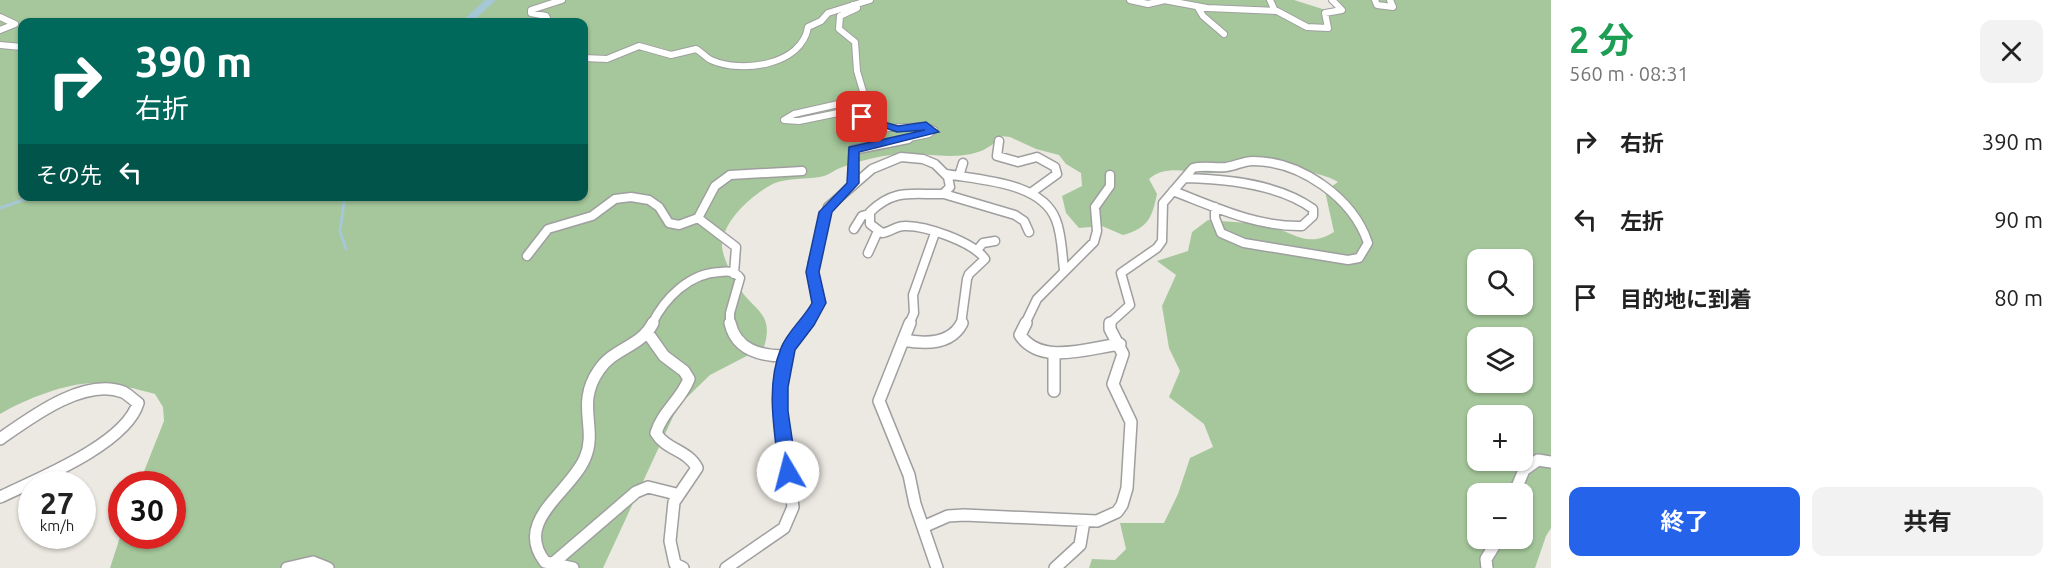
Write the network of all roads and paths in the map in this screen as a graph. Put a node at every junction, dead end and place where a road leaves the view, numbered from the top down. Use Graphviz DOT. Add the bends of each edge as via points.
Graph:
graph roads {
  1 [pos="562,0"];
  2 [pos="870,0"];
  3 [pos="1130,0"];
  4 [pos="1164,0"];
  5 [pos="1270,0"];
  6 [pos="1332,0"];
  7 [pos="1375,0"];
  8 [pos="1390,0"];
  9 [pos="853,5"];
  10 [pos="1197,6"];
  11 [pos="1275,11"];
  12 [pos="0,17"];
  13 [pos="547,18"];
  14 [pos="0,30"];
  15 [pos="1224,34"];
  16 [pos="0,45"];
  17 [pos="18,47"];
  18 [pos="588,58"];
  19 [pos="999,141"];
  20 [pos="963,163"];
  21 [pos="802,171"];
  22 [pos="946,174"];
  23 [pos="1110,175"];
  24 [pos="959,176"];
  25 [pos="1186,178"];
  26 [pos="853,183"];
  27 [pos="1173,191"];
  28 [pos="1032,192"];
  29 [pos="944,194"];
  30 [pos="1215,207"];
  31 [pos="869,214"];
  32 [pos="698,218"];
  33 [pos="854,229"];
  34 [pos="878,231"];
  35 [pos="1029,232"];
  36 [pos="934,233"];
  37 [pos="995,241"];
  38 [pos="978,249"];
  39 [pos="868,253"];
  40 [pos="527,256"];
  41 [pos="1065,270"];
  42 [pos="734,274"];
  43 [pos="647,332"];
  44 [pos="903,340"];
  45 [pos="1120,344"];
  46 [pos="1054,353"];
  47 [pos="785,356"];
  48 [pos="1054,391"];
  49 [pos="0,439"];
  50 [pos="1551,462"];
  51 [pos="1519,483"];
  52 [pos="676,494"];
  53 [pos="0,496"];
  54 [pos="1084,521"];
  55 [pos="923,526"];
  56 [pos="1492,549"];
  57 [pos="551,565"];
  58 [pos="287,568"];
  59 [pos="328,568"];
  60 [pos="573,568"];
  61 [pos="683,568"];
  62 [pos="726,568"];
  63 [pos="937,568"];
  64 [pos="1055,568"];
  65 [pos="1487,568"];
  1 -- 13 [label="street" via="531,10"];
  2 -- 9 [label="street"];
  3 -- 4 [label="street" via="1148,4"];
  4 -- 10 [label="street"];
  5 -- 11 [label="street"];
  6 -- 11 [label="street" via="1342,10 1325,13 1326,30 1299,25 1288,15"];
  7 -- 8 [label="street" via="1377,5 1387,8 1393,7"];
  9 -- 18 [label="street" via="828,12 808,27 807,38 791,55 776,60 732,64 709,59 696,49 671,55 642,46 607,59"];
  9 -- 26 [label="street" via="857,8 840,16 839,29 855,42 857,71 865,98 794,114 784,120 795,123 838,113 897,129 926,126 934,130 853,150"];
  10 -- 11 [label="street"];
  10 -- 15 [label="street"];
  12 -- 14 [label="street" via="15,24"];
  16 -- 17 [label="street"];
  19 -- 28 [label="street" via="1000,158 1018,162 1033,156 1056,167 1057,174"];
  20 -- 24 [label="street"];
  21 -- 32 [label="street" via="730,175 714,186"];
  22 -- 24 [label="street"];
  22 -- 26 [label="street" via="929,162 901,157 876,167"];
  22 -- 29 [label="street" via="951,183"];
  23 -- 41 [label="street" via="1110,186 1095,207 1094,242"];
  24 -- 28 [label="street"];
  25 -- 27 [label="street"];
  25 -- 30 [label="street" via="1243,183 1293,198 1314,212 1306,224 1288,226"];
  25 -- 30 [label="street" via="1198,166 1229,167 1251,161 1288,171 1337,195 1354,214 1368,243 1359,258 1348,260 1244,243 1221,232"];
  26 -- 47 [label="street" via="826,212 813,272 819,303"];
  27 -- 30 [label="street"];
  27 -- 45 [label="street" via="1163,203 1162,241 1121,273 1130,305 1109,325"];
  28 -- 41 [label="street" via="1054,215"];
  29 -- 31 [label="street" via="894,194"];
  29 -- 35 [label="street" via="1015,215 1024,221"];
  31 -- 33 [label="street" via="862,216"];
  31 -- 34 [label="street" via="870,224"];
  32 -- 40 [label="street" via="672,224 649,200 615,199 592,216 548,229"];
  32 -- 42 [label="street" via="736,248"];
  34 -- 36 [label="street" via="891,232 904,226"];
  34 -- 39 [label="street"];
  36 -- 38 [label="street"];
  36 -- 44 [label="street" via="913,295 914,313"];
  37 -- 38 [label="street" via="983,243"];
  38 -- 44 [label="street" via="985,259 969,274 965,315 958,330 937,342"];
  41 -- 46 [label="street" via="1037,299 1020,335 1026,344"];
  42 -- 43 [label="street" via="713,272 676,292 664,302"];
  42 -- 47 [label="street" via="742,287 730,318 739,342 756,355"];
  43 -- 52 [label="street" via="689,379 657,429 663,443 696,464 696,473"];
  43 -- 57 [label="street" via="607,358 594,376 586,400 590,435 586,456 535,530 534,549"];
  44 -- 55 [label="street" via="879,405 909,475"];
  45 -- 46 [label="street"];
  45 -- 54 [label="street" via="1124,357 1113,384 1131,420 1129,490 1116,513 1106,519"];
  46 -- 48 [label="street"];
  47 -- 62 [label="street" via="780,411 793,507 784,528"];
  49 -- 53 [label="street" via="55,405 87,391 110,388 138,403 137,414 130,422 104,440 46,475"];
  50 -- 51 [label="street" via="1538,460 1524,470"];
  52 -- 57 [label="street" via="648,487 636,492"];
  52 -- 61 [label="street" via="670,541 675,564"];
  54 -- 55 [label="street" via="964,515 948,516"];
  54 -- 64 [label="street" via="1080,545"];
  55 -- 63 [label="street"];
  56 -- 65 [label="street" via="1486,559"];
  57 -- 60 [label="street"];
  58 -- 59 [label="street" via="313,562"];
}
